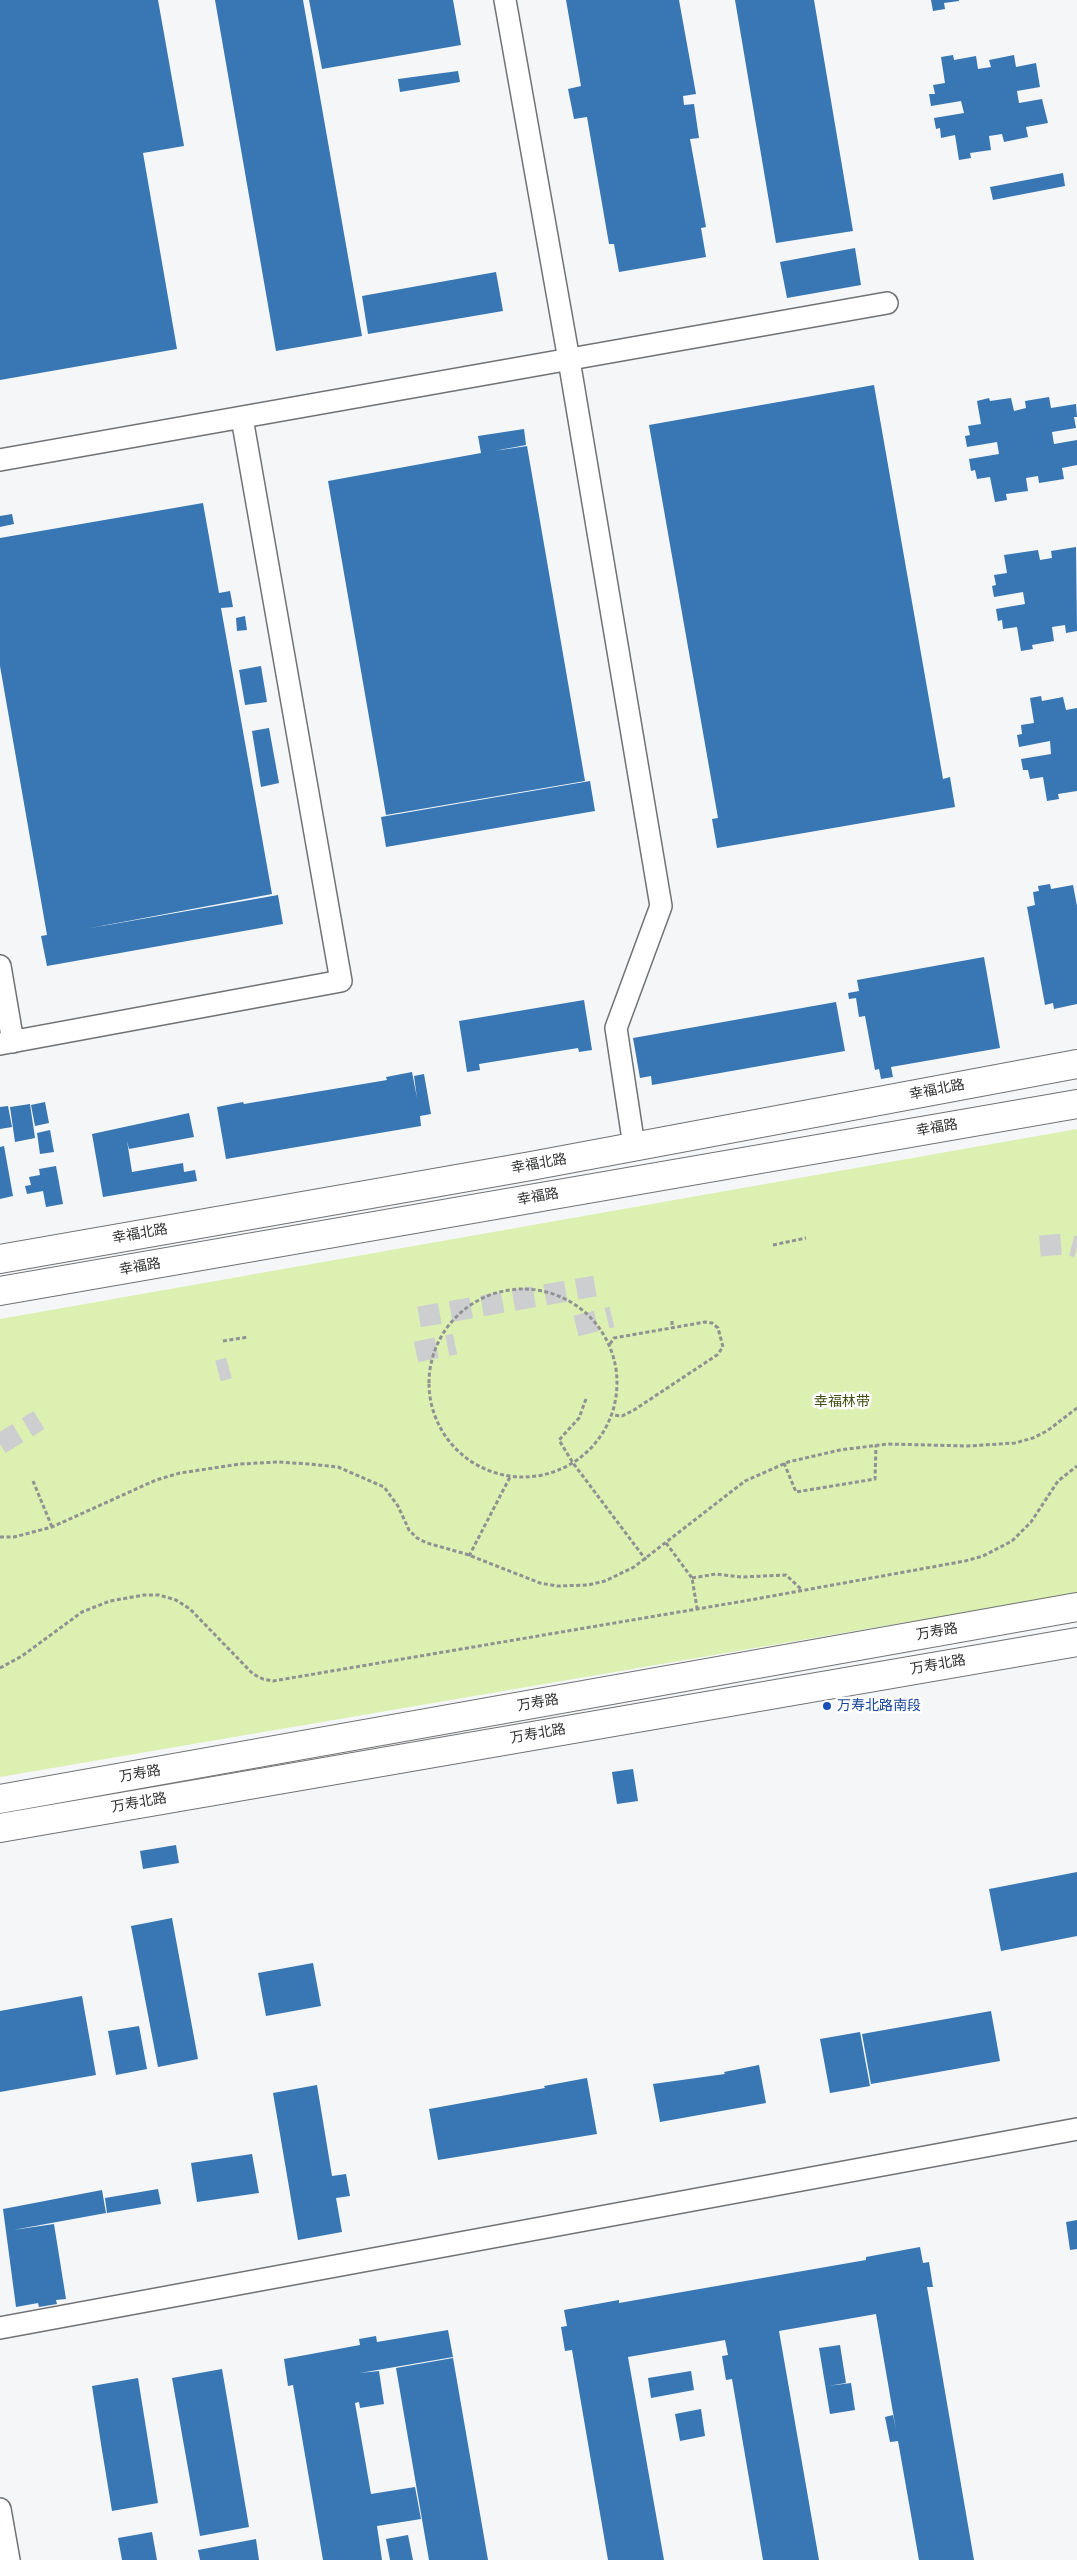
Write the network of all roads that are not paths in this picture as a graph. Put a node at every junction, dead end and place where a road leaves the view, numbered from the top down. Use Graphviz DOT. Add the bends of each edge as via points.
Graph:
graph roads {
  1 [pos="505,0"];
  2 [pos="887,303"];
  3 [pos="569,360"];
  4 [pos="242,418"];
  5 [pos="0,460"];
  6 [pos="0,966"];
  7 [pos="6,1043"];
  8 [pos="1077,1064"];
  9 [pos="1077,1104"];
  10 [pos="634,1146"];
  11 [pos="0,1259"];
  12 [pos="0,1291"];
  13 [pos="1077,1607"];
  14 [pos="1077,1642"];
  15 [pos="0,1799"];
  16 [pos="0,1828"];
  17 [pos="1077,2129"];
  18 [pos="0,2328"];
  19 [pos="0,2509"];
  20 [pos="9,2560"];
  1 -- 3 [label="street"];
  2 -- 3 [label="street"];
  3 -- 4 [label="street"];
  3 -- 10 [label="street" via="661,906 616,1028"];
  4 -- 5 [label="street"];
  4 -- 7 [label="street" via="341,980"];
  6 -- 7 [label="street"];
  8 -- 10 [label="main road, 幸福北路"];
  9 -- 12 [label="main road, 幸福路"];
  10 -- 11 [label="main road, 幸福北路"];
  13 -- 15 [label="main road, 万寿路"];
  14 -- 16 [label="main road, 万寿北路"];
  17 -- 18 [label="street"];
  19 -- 20 [label="street"];
}
